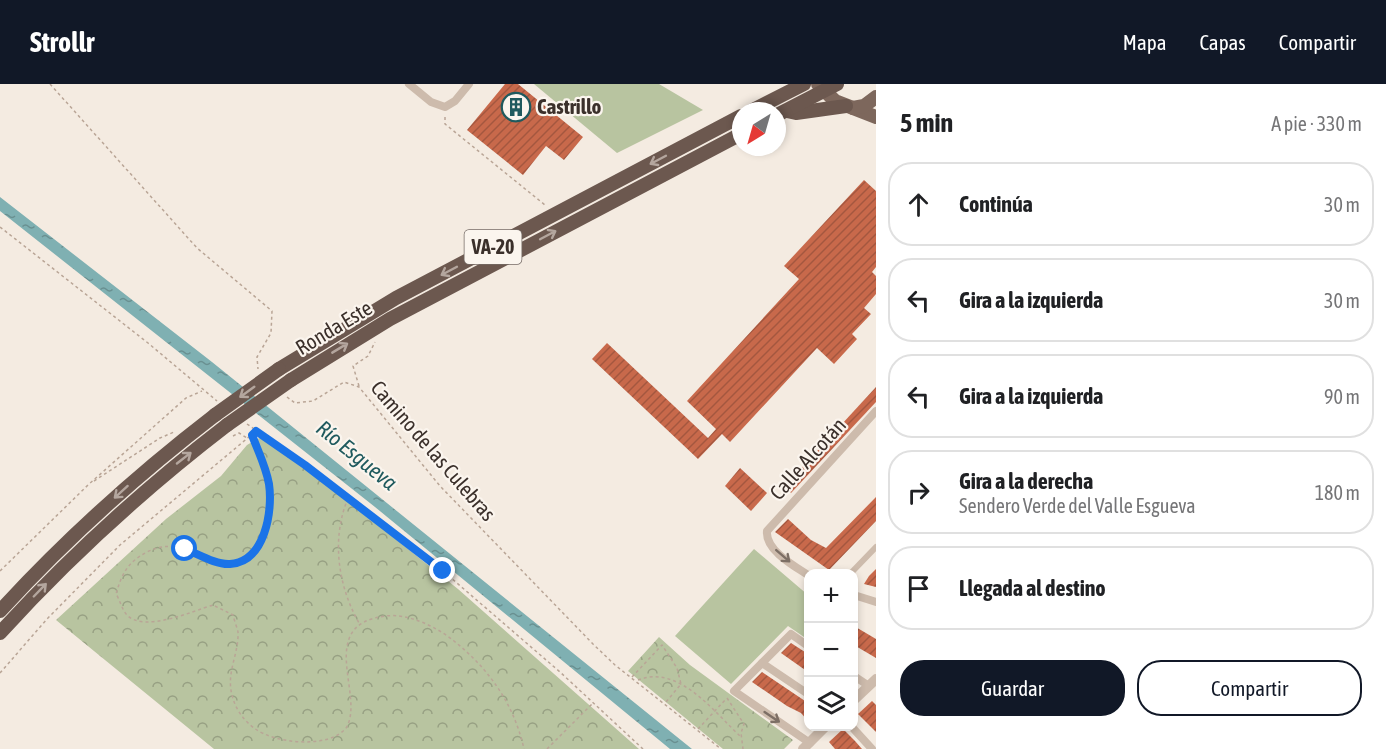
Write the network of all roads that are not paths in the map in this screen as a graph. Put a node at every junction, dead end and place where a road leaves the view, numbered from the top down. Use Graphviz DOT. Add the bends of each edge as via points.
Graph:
graph roads {
  1 [pos="409,84"];
  2 [pos="469,84"];
  3 [pos="804,84"];
  4 [pos="837,84"];
  5 [pos="821,87"];
  6 [pos="790,88"];
  7 [pos="876,97"];
  8 [pos="766,102"];
  9 [pos="850,107"];
  10 [pos="786,110"];
  11 [pos="786,113"];
  12 [pos="876,117"];
  13 [pos="732,121"];
  14 [pos="732,139"];
  15 [pos="876,411"];
  16 [pos="876,547"];
  17 [pos="854,569"];
  18 [pos="804,572"];
  19 [pos="858,596"];
  20 [pos="876,602"];
  21 [pos="0,611"];
  22 [pos="0,633"];
  23 [pos="804,643"];
  24 [pos="762,663"];
  25 [pos="857,677"];
  26 [pos="872,682"];
  27 [pos="804,690"];
  28 [pos="858,696"];
  29 [pos="821,731"];
  30 [pos="856,731"];
  31 [pos="806,746"];
  32 [pos="872,749"];
  1 -- 2 [label="street" via="431,102 445,107"];
  3 -- 6 [label="highway"];
  4 -- 5 [label="highway"];
  5 -- 9 [label="main road"];
  5 -- 10 [label="highway"];
  6 -- 8 [label="highway"];
  7 -- 9 [label="main road" via="864,106"];
  9 -- 11 [label="highway"];
  9 -- 12 [label="main road"];
  13 -- 21 [label="highway, Ronda Este / VA-20, one-way, bridge" via="396,298 279,369 143,472 57,549"];
  22 -- 14 [label="highway, Ronda Este / VA-20, one-way, bridge" via="99,531 178,463 227,431 291,380 390,319"];
  15 -- 18 [label="street, Calle Alcotán, one-way" via="767,531 766,539 771,546"];
  16 -- 17 [label="street"];
  19 -- 20 [label="street"];
  23 -- 24 [label="street" via="791,634"];
  24 -- 27 [label="street"];
  24 -- 31 [label="street, one-way" via="734,691"];
  25 -- 26 [label="street"];
  26 -- 28 [label="street"];
  29 -- 31 [label="street"];
  30 -- 32 [label="street"];
}
